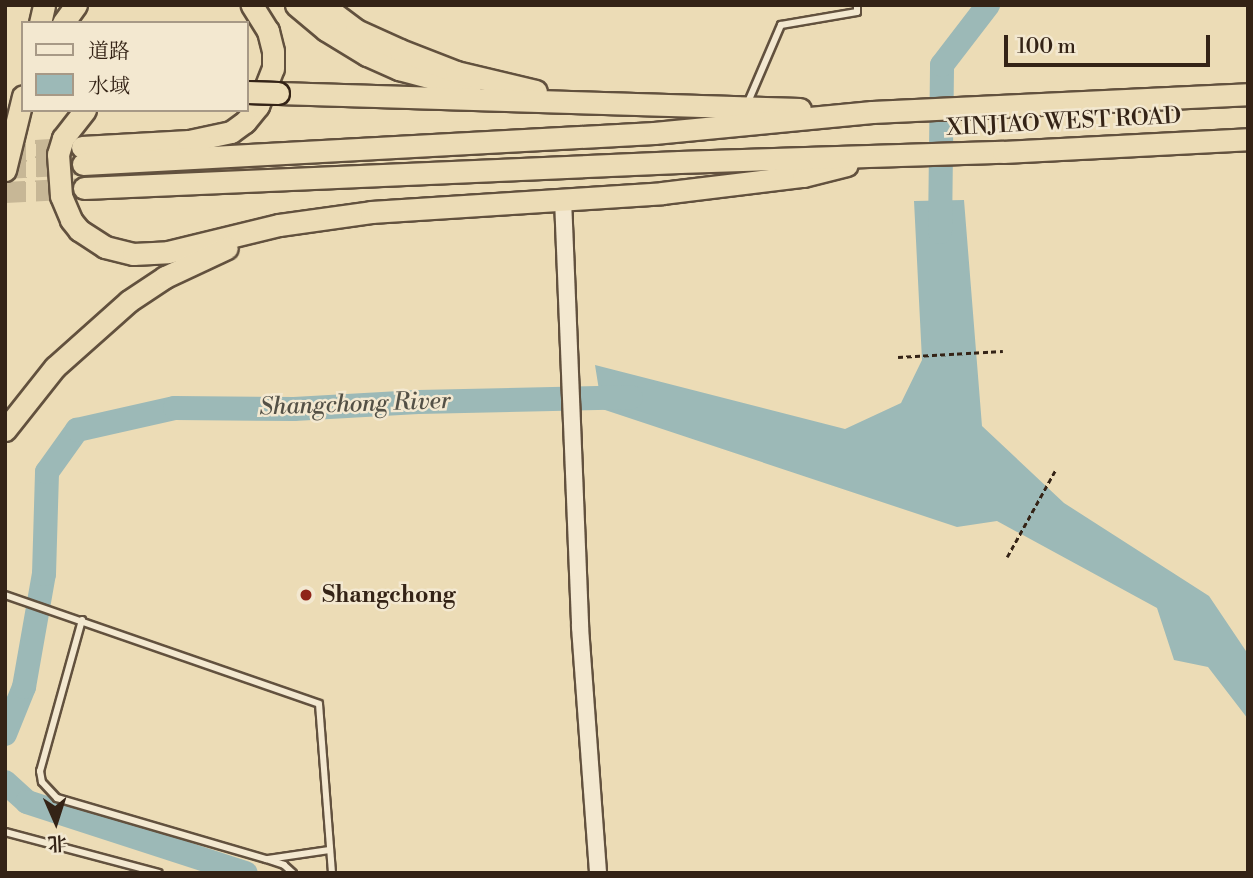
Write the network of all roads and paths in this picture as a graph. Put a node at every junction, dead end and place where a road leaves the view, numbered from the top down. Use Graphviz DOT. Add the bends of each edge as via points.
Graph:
graph roads {
  1 [pos="76,5"];
  2 [pos="253,5"];
  3 [pos="296,5"];
  4 [pos="323,5"];
  5 [pos="857,5"];
  6 [pos="64,21"];
  7 [pos="248,92"];
  8 [pos="1248,94"];
  9 [pos="604,102"];
  10 [pos="746,107"];
  11 [pos="83,112"];
  12 [pos="872,113"];
  13 [pos="20,114"];
  14 [pos="1248,139"];
  15 [pos="883,155"];
  16 [pos="5,170"];
  17 [pos="85,187"];
  18 [pos="563,199"];
  19 [pos="323,218"];
  20 [pos="1003,351"];
  21 [pos="898,357"];
  22 [pos="5,430"];
  23 [pos="1056,469"];
  24 [pos="1007,557"];
  25 [pos="5,595"];
  26 [pos="82,620"];
  27 [pos="5,832"];
  28 [pos="328,850"];
  29 [pos="266,859"];
  30 [pos="159,873"];
  31 [pos="293,873"];
  32 [pos="332,873"];
  33 [pos="598,873"];
  1 -- 6 [label="highway"];
  2 -- 12 [label="highway" via="268,31 273,68 258,106 245,122 214,137 83,155 653,133"];
  3 -- 9 [label="highway" via="346,43 399,69 454,86"];
  4 -- 9 [label="highway" via="356,30 456,72"];
  5 -- 10 [label="lane" via="857,12 781,24"];
  7 -- 9 [label="highway, bridge"];
  8 -- 12 [label="highway, XINJIAO WEST ROAD"];
  9 -- 10 [label="highway"];
  10 -- 12 [label="highway"];
  11 -- 19 [label="highway" via="63,138 58,183 71,220 104,247 151,254"];
  13 -- 16 [label="highway"];
  14 -- 15 [label="highway, XINJIAO WEST ROAD"];
  15 -- 17 [label="highway"];
  15 -- 18 [label="highway" via="790,178"];
  18 -- 19 [label="highway"];
  18 -- 33 [label="street" via="580,627"];
  19 -- 22 [label="highway" via="241,242 147,289 55,367"];
  20 -- 21 [label="path"];
  23 -- 24 [label="path"];
  25 -- 26 [label="lane"];
  26 -- 28 [label="lane" via="318,704"];
  26 -- 29 [label="lane" via="40,771 42,782 57,798"];
  27 -- 30 [label="lane"];
  28 -- 29 [label="lane"];
  28 -- 32 [label="lane"];
  29 -- 31 [label="lane"];
}
